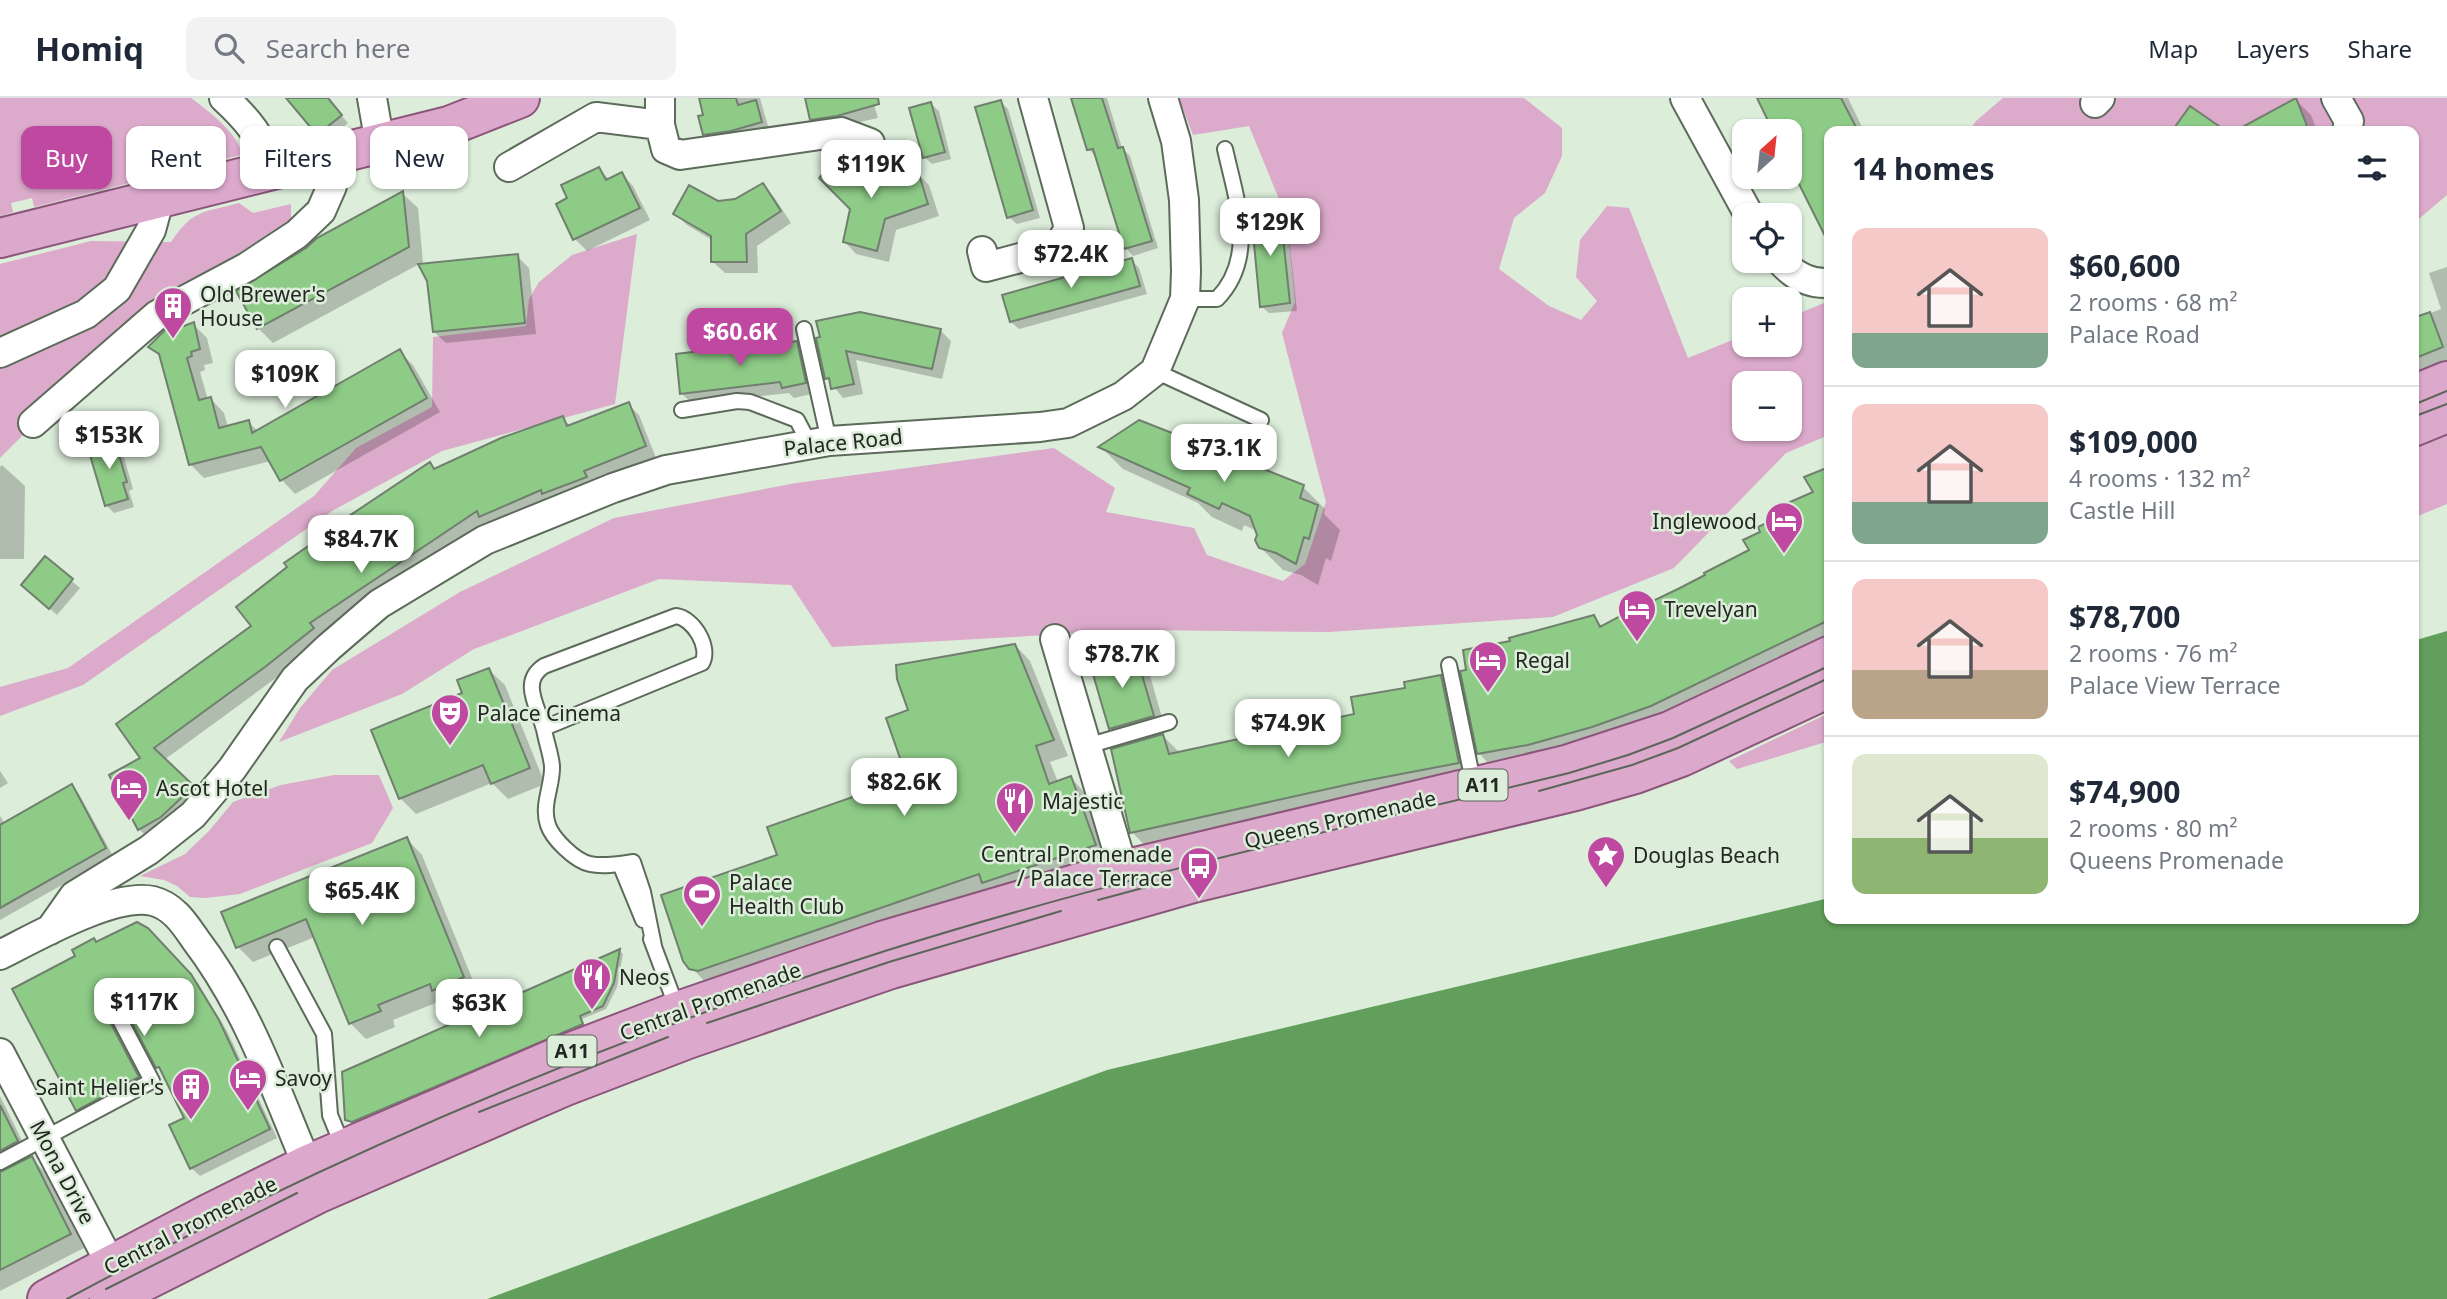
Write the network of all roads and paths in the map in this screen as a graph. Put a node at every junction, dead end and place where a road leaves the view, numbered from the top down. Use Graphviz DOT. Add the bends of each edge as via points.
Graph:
graph roads {
  1 [pos="224,98"];
  2 [pos="372,98"];
  3 [pos="520,98"];
  4 [pos="1034,98"];
  5 [pos="1163,98"];
  6 [pos="1685,98"];
  7 [pos="2336,98"];
  8 [pos="660,111"];
  9 [pos="251,126"];
  10 [pos="377,126"];
  11 [pos="449,126"];
  12 [pos="2348,126"];
  13 [pos="870,143"];
  14 [pos="1225,149"];
  15 [pos="509,167"];
  16 [pos="240,177"];
  17 [pos="331,189"];
  18 [pos="160,197"];
  19 [pos="1742,203"];
  20 [pos="0,238"];
  21 [pos="982,251"];
  22 [pos="1791,273"];
  23 [pos="1824,283"];
  24 [pos="1185,299"];
  25 [pos="804,329"];
  26 [pos="0,353"];
  27 [pos="1155,371"];
  28 [pos="2447,381"];
  29 [pos="2419,393"];
  30 [pos="682,410"];
  31 [pos="2447,413"];
  32 [pos="1261,420"];
  33 [pos="33,423"];
  34 [pos="2419,425"];
  35 [pos="819,442"];
  36 [pos="1055,639"];
  37 [pos="1824,658"];
  38 [pos="1450,666"];
  39 [pos="1824,690"];
  40 [pos="1169,722"];
  41 [pos="544,728"];
  42 [pos="1087,746"];
  43 [pos="1474,787"];
  44 [pos="1128,885"];
  45 [pos="50,930"];
  46 [pos="276,947"];
  47 [pos="0,956"];
  48 [pos="108,997"];
  49 [pos="683,1025"];
  50 [pos="0,1054"];
  51 [pos="45,1138"];
  52 [pos="0,1162"];
  53 [pos="350,1163"];
  54 [pos="313,1179"];
  55 [pos="115,1285"];
  56 [pos="47,1299"];
  1 -- 9 [label="street"];
  2 -- 10 [label="street"];
  3 -- 11 [label="main road"];
  4 -- 21 [label="street" via="1069,228 1058,248 986,267"];
  5 -- 24 [label="street, Palace Road" via="1184,200"];
  6 -- 19 [label="street"];
  7 -- 12 [label="street"];
  8 -- 13 [label="street" via="666,149 681,155 841,132"];
  8 -- 15 [label="street" via="596,117"];
  14 -- 24 [label="lane" via="1240,219 1241,257 1230,286 1217,299"];
  16 -- 18 [label="main road"];
  17 -- 33 [label="street" via="321,211 296,234 247,267 157,315"];
  18 -- 20 [label="main road"];
  18 -- 26 [label="street" via="151,230 117,289 86,314"];
  22 -- 23 [label="street"];
  24 -- 27 [label="street, Palace Road"];
  25 -- 35 [label="lane"];
  27 -- 32 [label="lane"];
  27 -- 35 [label="street, Palace Road" via="1124,396 1068,423"];
  28 -- 29 [label="main road"];
  30 -- 35 [label="lane" via="750,402 797,420"];
  31 -- 34 [label="main road"];
  35 -- 45 [label="street, Palace Road" via="666,470 613,488 485,540 379,604 295,679 232,769 193,815 149,850 74,896"];
  36 -- 42 [label="street"];
  37 -- 43 [label="main road, Queens Promenade / A11" via="1670,731 1566,765"];
  38 -- 43 [label="lane"];
  39 -- 44 [label="main road, Queens Promenade / A11" via="1681,757 1575,792 1193,883"];
  40 -- 42 [label="lane"];
  41 -- 41 [label="lane" via="531,689 538,669 676,616 691,623 704,645 702,663"];
  41 -- 49 [label="lane" via="552,766 548,825 563,848 588,864 620,864"];
  42 -- 44 [label="street"];
  43 -- 44 [label="main road, Queens Promenade / A11"];
  44 -- 49 [label="main road, Central Promenade / A11" via="882,942"];
  45 -- 47 [label="street"];
  45 -- 54 [label="street" via="123,901 153,901 178,916 237,1003 263,1054"];
  46 -- 53 [label="lane" via="324,1034 330,1115"];
  48 -- 51 [label="lane" via="152,1082"];
  49 -- 53 [label="main road, Central Promenade / A11" via="553,1059"];
  50 -- 51 [label="street, Mona Drive"];
  51 -- 52 [label="lane"];
  51 -- 55 [label="street, Mona Drive"];
  53 -- 54 [label="main road, Central Promenade / A11"];
  54 -- 55 [label="main road, Central Promenade / A11"];
  55 -- 56 [label="main road, Central Promenade / A11"];
}
